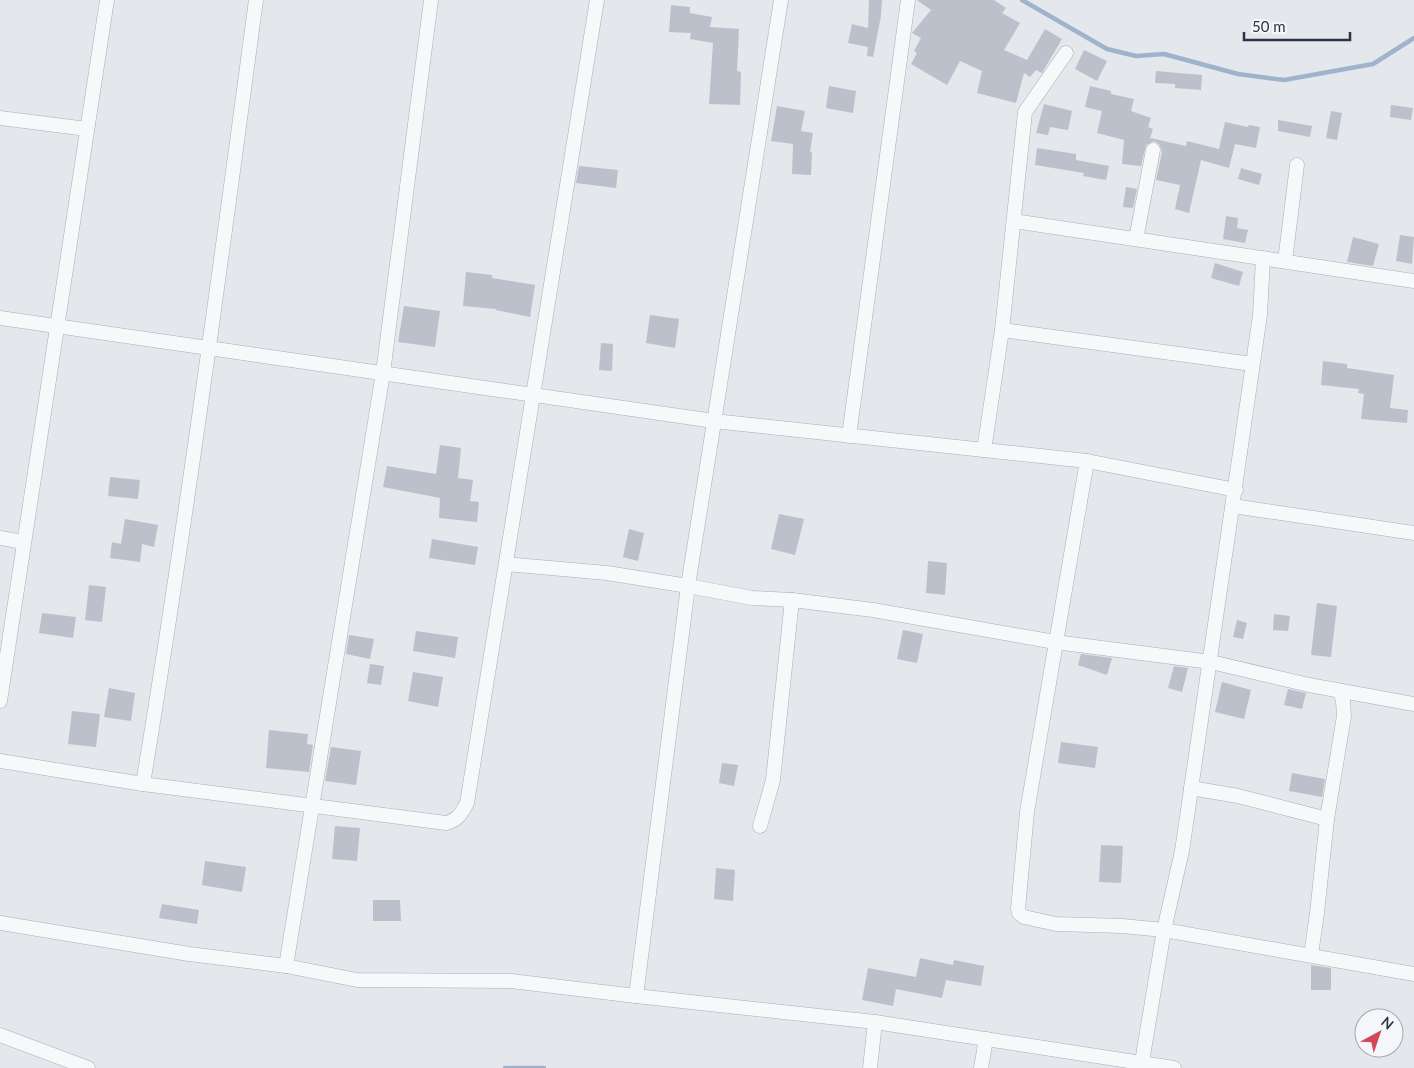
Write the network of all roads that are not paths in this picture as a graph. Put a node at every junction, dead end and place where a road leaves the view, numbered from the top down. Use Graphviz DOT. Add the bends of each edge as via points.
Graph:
graph roads {
  1 [pos="107,0"];
  2 [pos="256,0"];
  3 [pos="431,0"];
  4 [pos="597,0"];
  5 [pos="781,0"];
  6 [pos="908,0"];
  7 [pos="1066,53"];
  8 [pos="0,118"];
  9 [pos="87,129"];
  10 [pos="1153,150"];
  11 [pos="1298,165"];
  12 [pos="1014,220"];
  13 [pos="1136,239"];
  14 [pos="1263,258"];
  15 [pos="1285,261"];
  16 [pos="1414,281"];
  17 [pos="0,318"];
  18 [pos="56,326"];
  19 [pos="1002,330"];
  20 [pos="210,348"];
  21 [pos="1252,364"];
  22 [pos="383,374"];
  23 [pos="534,395"];
  24 [pos="714,421"];
  25 [pos="849,436"];
  26 [pos="984,450"];
  27 [pos="1087,461"];
  28 [pos="1236,490"];
  29 [pos="1233,506"];
  30 [pos="1414,533"];
  31 [pos="0,538"];
  32 [pos="23,542"];
  33 [pos="506,564"];
  34 [pos="688,586"];
  35 [pos="792,600"];
  36 [pos="1055,642"];
  37 [pos="1211,662"];
  38 [pos="1340,691"];
  39 [pos="0,701"];
  40 [pos="1414,704"];
  41 [pos="0,761"];
  42 [pos="143,784"];
  43 [pos="1191,788"];
  44 [pos="312,806"];
  45 [pos="1327,819"];
  46 [pos="760,826"];
  47 [pos="0,923"];
  48 [pos="1164,930"];
  49 [pos="1311,955"];
  50 [pos="286,966"];
  51 [pos="1414,974"];
  52 [pos="636,996"];
  53 [pos="875,1022"];
  54 [pos="0,1035"];
  55 [pos="986,1039"];
  56 [pos="1142,1065"];
  57 [pos="88,1068"];
  58 [pos="870,1068"];
  59 [pos="981,1068"];
  60 [pos="1174,1068"];
  1 -- 9 [label="street"];
  2 -- 20 [label="street"];
  3 -- 22 [label="street"];
  4 -- 23 [label="street"];
  5 -- 24 [label="street"];
  6 -- 25 [label="street"];
  7 -- 12 [label="street" via="1024,112"];
  8 -- 9 [label="street"];
  9 -- 18 [label="street"];
  10 -- 13 [label="street"];
  11 -- 15 [label="street"];
  12 -- 13 [label="street"];
  12 -- 19 [label="street"];
  13 -- 14 [label="street"];
  14 -- 15 [label="street"];
  14 -- 21 [label="street" via="1260,315"];
  15 -- 16 [label="street"];
  17 -- 18 [label="street"];
  18 -- 20 [label="street"];
  18 -- 32 [label="street"];
  19 -- 21 [label="street"];
  19 -- 26 [label="street"];
  20 -- 22 [label="street"];
  20 -- 42 [label="street"];
  21 -- 28 [label="street"];
  22 -- 23 [label="street"];
  22 -- 44 [label="street"];
  23 -- 24 [label="street"];
  23 -- 33 [label="street"];
  24 -- 25 [label="street"];
  24 -- 34 [label="street"];
  25 -- 26 [label="street"];
  26 -- 27 [label="street"];
  27 -- 28 [label="street"];
  27 -- 36 [label="street"];
  28 -- 29 [label="street"];
  29 -- 30 [label="street"];
  29 -- 37 [label="street"];
  31 -- 32 [label="street"];
  32 -- 39 [label="street"];
  33 -- 34 [label="street" via="607,573"];
  33 -- 44 [label="street" via="467,804 461,814 456,820 446,823"];
  34 -- 35 [label="street" via="752,598"];
  34 -- 52 [label="street"];
  35 -- 36 [label="street" via="873,610"];
  35 -- 46 [label="street" via="773,780"];
  36 -- 37 [label="street"];
  36 -- 48 [label="street" via="1026,812 1019,913 1056,924"];
  37 -- 38 [label="street"];
  37 -- 43 [label="street"];
  38 -- 40 [label="street"];
  38 -- 45 [label="street" via="1344,716"];
  41 -- 42 [label="street"];
  42 -- 44 [label="street"];
  43 -- 45 [label="street" via="1238,796"];
  43 -- 48 [label="street" via="1182,852"];
  44 -- 50 [label="street"];
  45 -- 49 [label="street"];
  47 -- 50 [label="street" via="189,954"];
  48 -- 49 [label="street"];
  48 -- 56 [label="street"];
  49 -- 51 [label="street"];
  50 -- 52 [label="street" via="357,980 511,981"];
  52 -- 53 [label="street"];
  53 -- 55 [label="street"];
  53 -- 58 [label="street"];
  54 -- 57 [label="street"];
  55 -- 56 [label="street"];
  55 -- 59 [label="street"];
  56 -- 60 [label="street"];
}
